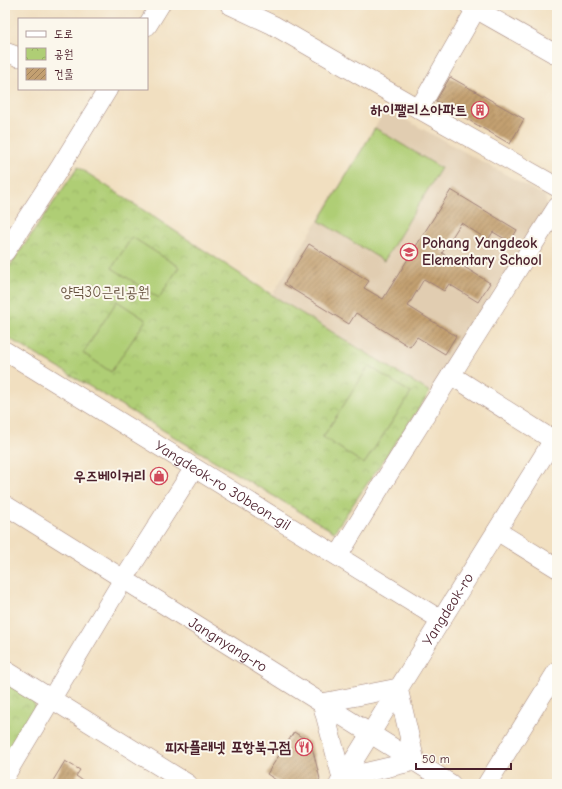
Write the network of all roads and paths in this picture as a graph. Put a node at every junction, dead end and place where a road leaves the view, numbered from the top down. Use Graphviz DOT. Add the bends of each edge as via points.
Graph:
graph roads {
  1 [pos="160,5"];
  2 [pos="230,5"];
  3 [pos="473,7"];
  4 [pos="148,24"];
  5 [pos="557,55"];
  6 [pos="107,90"];
  7 [pos="419,110"];
  8 [pos="557,187"];
  9 [pos="557,207"];
  10 [pos="5,252"];
  11 [pos="5,351"];
  12 [pos="451,375"];
  13 [pos="555,437"];
  14 [pos="194,468"];
  15 [pos="5,505"];
  16 [pos="497,531"];
  17 [pos="338,556"];
  18 [pos="557,568"];
  19 [pos="124,578"];
  20 [pos="441,620"];
  21 [pos="5,670"];
  22 [pos="557,671"];
  23 [pos="398,688"];
  24 [pos="552,691"];
  25 [pos="52,699"];
  26 [pos="322,703"];
  27 [pos="370,733"];
  28 [pos="415,761"];
  29 [pos="5,776"];
  30 [pos="340,781"];
  31 [pos="188,784"];
  32 [pos="451,784"];
  33 [pos="487,784"];
  1 -- 4 [label="street"];
  2 -- 7 [label="street" via="273,25"];
  3 -- 5 [label="street"];
  3 -- 7 [label="street"];
  6 -- 10 [label="street"];
  7 -- 8 [label="street"];
  9 -- 12 [label="street"];
  11 -- 14 [label="street, Yangdeok-ro 30beon-gil"];
  12 -- 13 [label="street"];
  12 -- 17 [label="street"];
  13 -- 16 [label="street, Yangdeok-ro"];
  14 -- 17 [label="street, Yangdeok-ro 30beon-gil"];
  14 -- 19 [label="street"];
  15 -- 19 [label="street, Jangnyang-ro"];
  16 -- 18 [label="street"];
  16 -- 20 [label="street, Yangdeok-ro"];
  17 -- 20 [label="street, Yangdeok-ro 30beon-gil"];
  19 -- 25 [label="street"];
  19 -- 26 [label="street, Jangnyang-ro"];
  20 -- 23 [label="street, Yangdeok-ro"];
  21 -- 25 [label="street"];
  22 -- 24 [label="street"];
  23 -- 26 [label="street"];
  23 -- 27 [label="street, Yangdeok-ro"];
  23 -- 28 [label="street"];
  24 -- 33 [label="street"];
  25 -- 29 [label="street"];
  25 -- 31 [label="street"];
  26 -- 27 [label="street, Jangnyang-ro"];
  26 -- 30 [label="street"];
  27 -- 28 [label="street, Jangnyang-ro"];
  27 -- 30 [label="street, Yangdeok-ro"];
  28 -- 30 [label="street"];
  28 -- 32 [label="street, Jangnyang-ro"];
}
